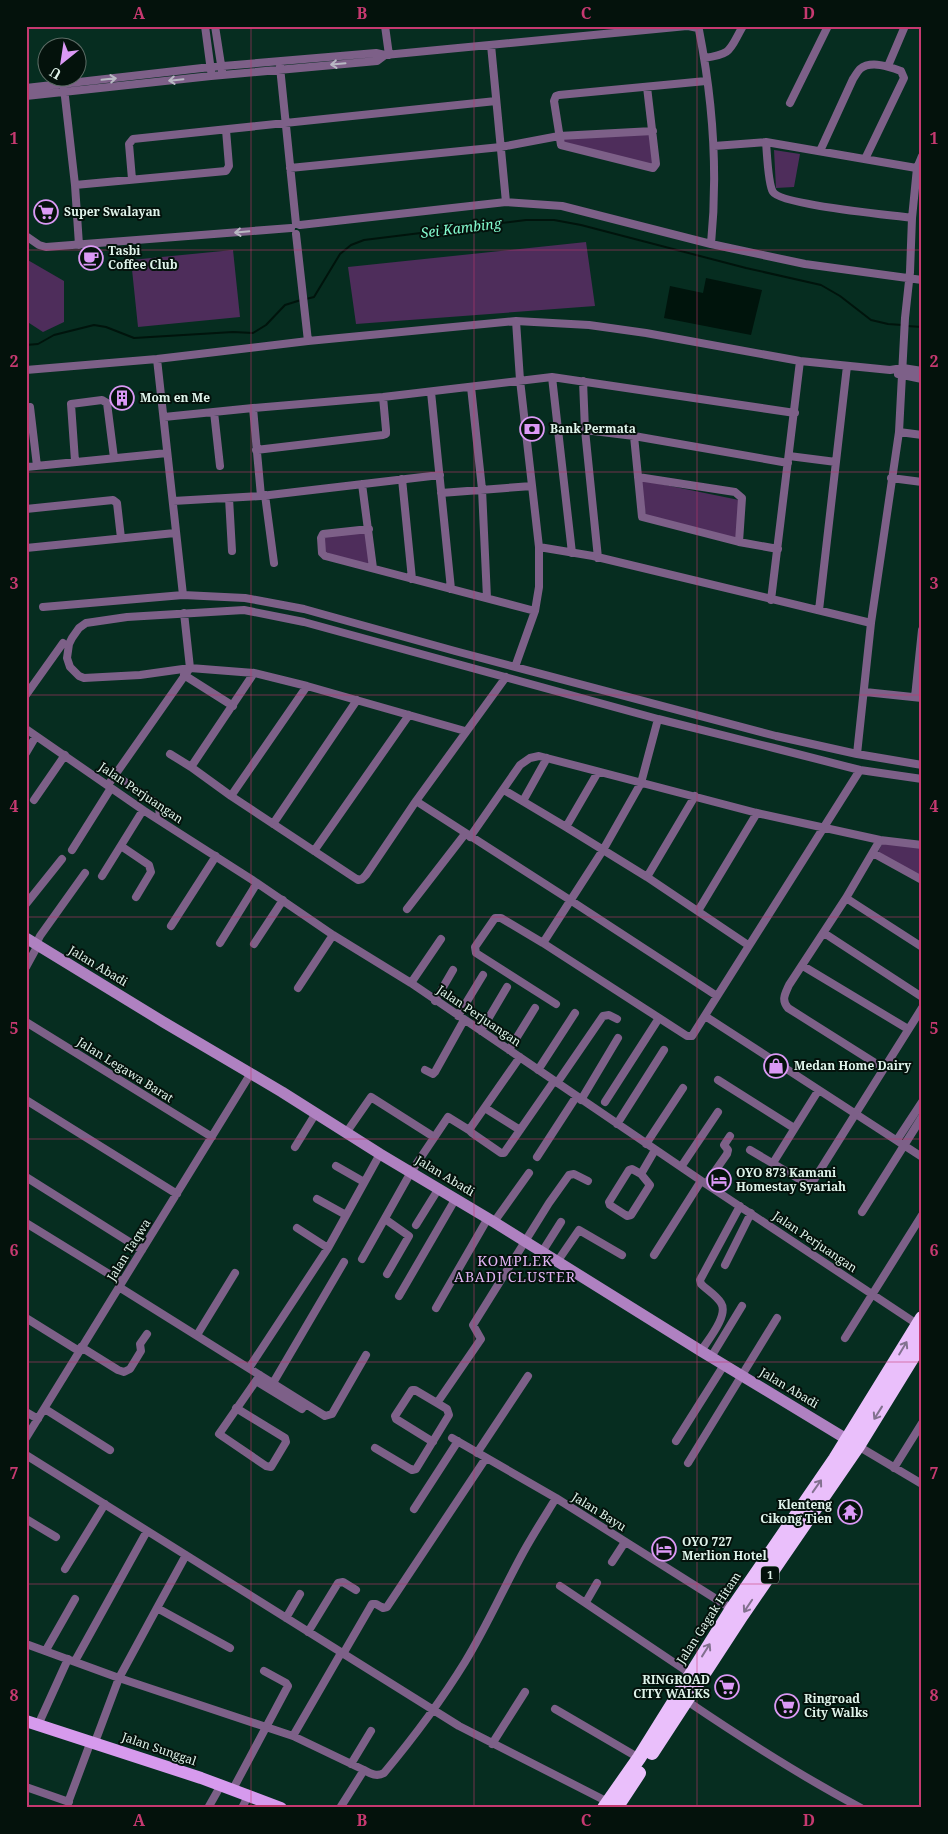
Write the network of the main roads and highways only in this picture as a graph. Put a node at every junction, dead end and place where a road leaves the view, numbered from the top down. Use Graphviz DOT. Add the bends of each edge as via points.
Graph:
graph roads {
  1 [pos="920,1321"];
  2 [pos="922,1342"];
  3 [pos="853,1443"];
  4 [pos="788,1538"];
  5 [pos="32,1723"];
  6 [pos="609,1806"];
  7 [pos="281,1808"];
  3 -- 1 [label="highway, Jalan Gagak Hitam / 1, one-way"];
  2 -- 3 [label="highway, Jalan Gagak Hitam / 1, one-way"];
  3 -- 4 [label="highway, Jalan Gagak Hitam / 1"];
  4 -- 6 [label="highway, Jalan Gagak Hitam / 1, one-way" via="687,1701"];
  6 -- 4 [label="highway, Jalan Gagak Hitam / 1, one-way" via="732,1609"];
  5 -- 7 [label="main road, Jalan Sunggal" via="249,1794"];
}
